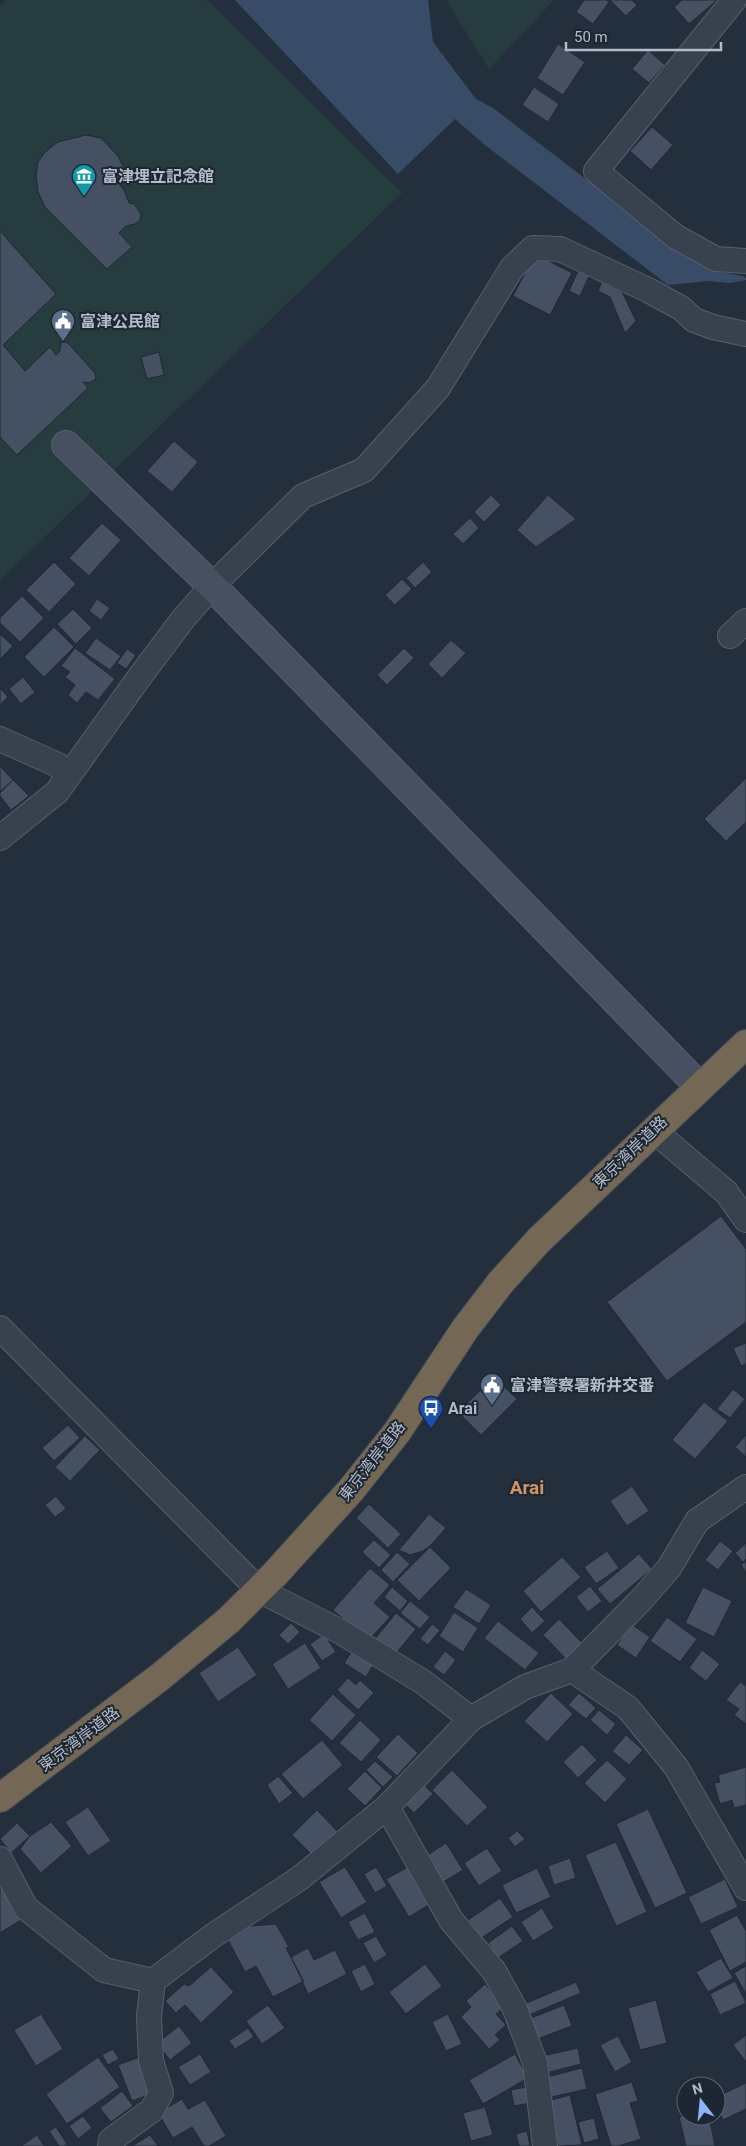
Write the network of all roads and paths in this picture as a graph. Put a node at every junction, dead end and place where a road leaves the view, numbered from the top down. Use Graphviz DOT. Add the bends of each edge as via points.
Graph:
graph roads {
  1 [pos="734,0"];
  2 [pos="746,261"];
  3 [pos="746,334"];
  4 [pos="66,445"];
  5 [pos="212,586"];
  6 [pos="0,739"];
  7 [pos="68,776"];
  8 [pos="0,838"];
  9 [pos="746,1044"];
  10 [pos="700,1087"];
  11 [pos="653,1130"];
  12 [pos="746,1220"];
  13 [pos="0,1328"];
  14 [pos="746,1487"];
  15 [pos="259,1590"];
  16 [pos="572,1670"];
  17 [pos="470,1719"];
  18 [pos="0,1798"];
  19 [pos="387,1807"];
  20 [pos="0,1859"];
  21 [pos="746,1888"];
  22 [pos="153,1981"];
  23 [pos="110,2146"];
  24 [pos="545,2146"];
  1 -- 2 [label="street" via="596,170 676,237 716,259"];
  3 -- 5 [label="street" via="694,320 682,308 560,249 532,248 512,268 438,388 364,470 303,496"];
  4 -- 5 [label="street"];
  5 -- 7 [label="street" via="183,619"];
  5 -- 10 [label="street"];
  6 -- 7 [label="street" via="58,765"];
  7 -- 8 [label="street" via="57,792"];
  9 -- 10 [label="highway, 東京湾岸道路"];
  10 -- 11 [label="highway, 東京湾岸道路"];
  11 -- 12 [label="street" via="726,1192"];
  11 -- 15 [label="highway, 東京湾岸道路" via="539,1240 501,1282 465,1328 397,1432 351,1490"];
  13 -- 15 [label="street"];
  14 -- 16 [label="street" via="697,1521 668,1568"];
  15 -- 17 [label="street" via="340,1632 423,1682"];
  15 -- 18 [label="highway, 東京湾岸道路" via="229,1620 160,1677"];
  16 -- 17 [label="street" via="525,1687"];
  16 -- 21 [label="street" via="628,1708 676,1767"];
  17 -- 19 [label="street"];
  19 -- 22 [label="street" via="300,1878 210,1937"];
  19 -- 24 [label="street" via="451,1920 494,1971 515,2009 535,2064"];
  20 -- 22 [label="street" via="26,1908 33,1914 104,1970"];
  22 -- 23 [label="street" via="149,2016 151,2061 161,2093 152,2110 111,2140"];
}
